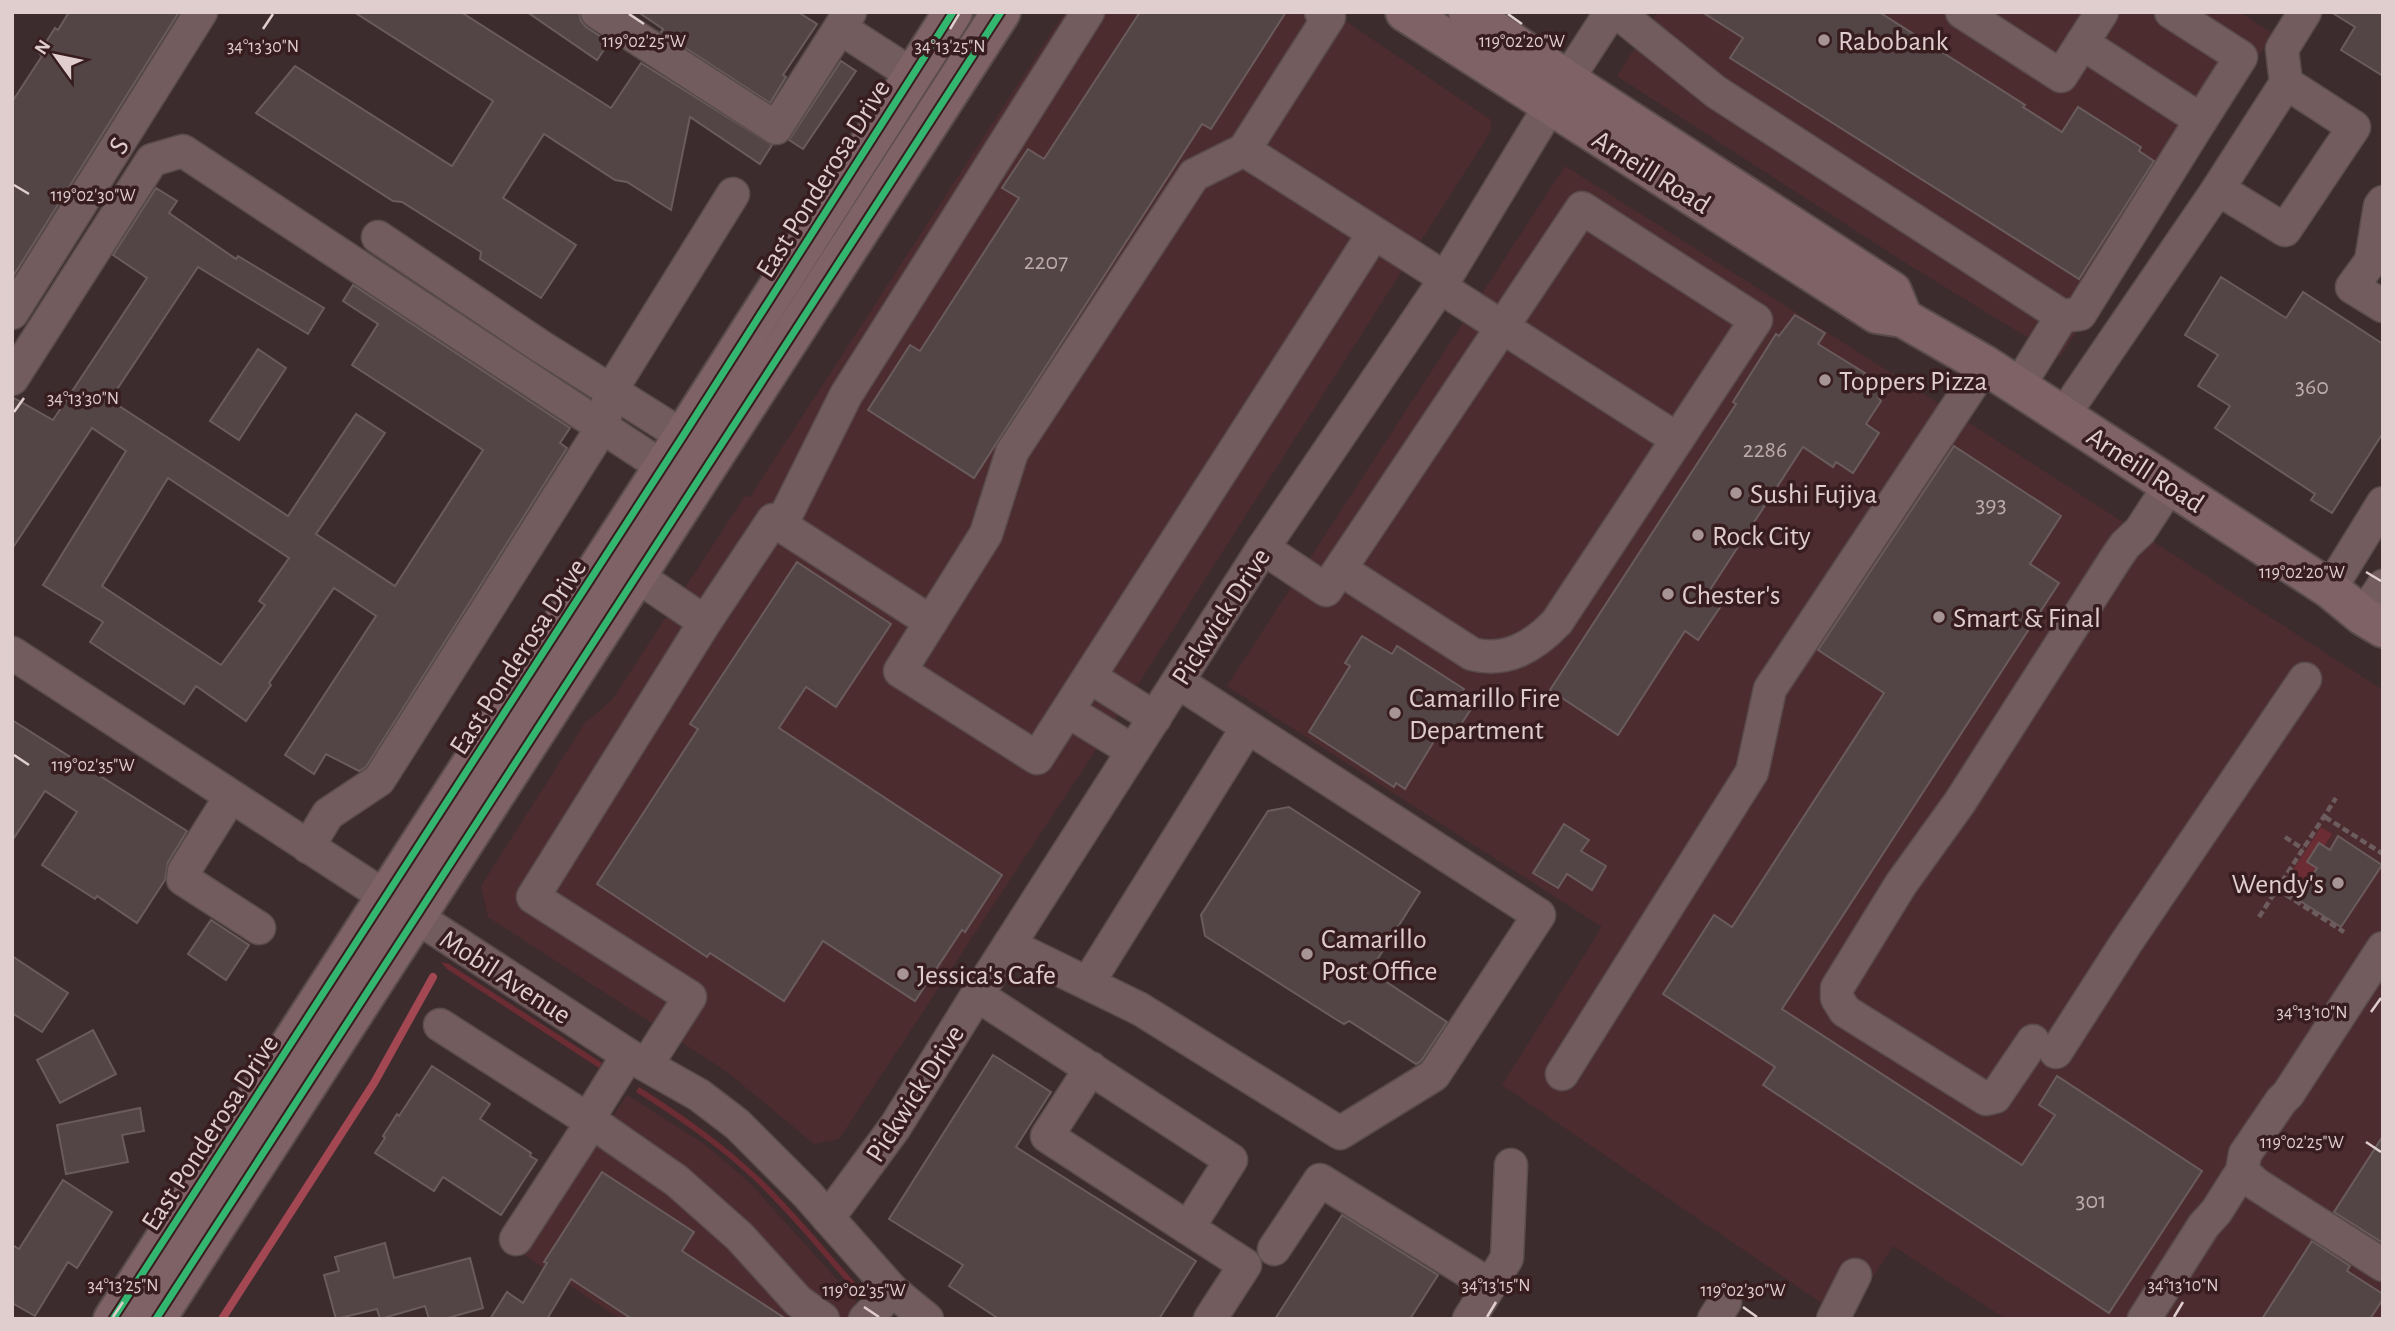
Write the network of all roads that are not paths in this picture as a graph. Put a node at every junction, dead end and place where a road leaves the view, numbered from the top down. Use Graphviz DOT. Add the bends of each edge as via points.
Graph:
graph roads {
  1 [pos="201,12"];
  2 [pos="597,12"];
  3 [pos="953,12"];
  4 [pos="1001,12"];
  5 [pos="1088,12"];
  6 [pos="1321,12"];
  7 [pos="1405,12"];
  8 [pos="1468,12"];
  9 [pos="1611,12"];
  10 [pos="1617,12"];
  11 [pos="1962,12"];
  12 [pos="2102,12"];
  13 [pos="2171,12"];
  14 [pos="2305,12"];
  15 [pos="845,20"];
  16 [pos="2082,43"];
  17 [pos="913,75"];
  18 [pos="2286,83"];
  19 [pos="1559,93"];
  20 [pos="2201,120"];
  21 [pos="1244,150"];
  22 [pos="2218,189"];
  23 [pos="733,194"];
  24 [pos="2383,202"];
  25 [pos="1374,233"];
  26 [pos="378,237"];
  27 [pos="1442,283"];
  28 [pos="2383,306"];
  29 [pos="12,313"];
  30 [pos="2062,316"];
  31 [pos="1502,328"];
  32 [pos="1985,365"];
  33 [pos="12,379"];
  34 [pos="2018,387"];
  35 [pos="610,392"];
  36 [pos="2063,416"];
  37 [pos="603,426"];
  38 [pos="1677,439"];
  39 [pos="673,452"];
  40 [pos="2170,485"];
  41 [pos="2383,503"];
  42 [pos="781,525"];
  43 [pos="1263,548"];
  44 [pos="1340,569"];
  45 [pos="637,576"];
  46 [pos="2330,589"];
  47 [pos="2376,610"];
  48 [pos="705,622"];
  49 [pos="930,622"];
  50 [pos="12,653"];
  51 [pos="1090,677"];
  52 [pos="2305,678"];
  53 [pos="1178,682"];
  54 [pos="1068,711"];
  55 [pos="1155,718"];
  56 [pos="1247,728"];
  57 [pos="1133,751"];
  58 [pos="231,796"];
  59 [pos="308,847"];
  60 [pos="401,907"];
  61 [pos="259,928"];
  62 [pos="1009,945"];
  63 [pos="2383,948"];
  64 [pos="1088,983"];
  65 [pos="977,995"];
  66 [pos="440,1024"];
  67 [pos="638,1059"];
  68 [pos="1091,1068"];
  69 [pos="1562,1074"];
  70 [pos="590,1120"];
  71 [pos="1511,1165"];
  72 [pos="2242,1171"];
  73 [pos="828,1218"];
  74 [pos="1188,1228"];
  75 [pos="516,1239"];
  76 [pos="1274,1249"];
  77 [pos="2383,1265"];
  78 [pos="1855,1275"];
  79 [pos="1490,1285"];
  80 [pos="893,1291"];
  81 [pos="113,1319"];
  82 [pos="156,1319"];
  83 [pos="823,1319"];
  84 [pos="865,1319"];
  85 [pos="927,1319"];
  86 [pos="1210,1319"];
  87 [pos="1469,1319"];
  88 [pos="1833,1319"];
  89 [pos="2144,1319"];
  1 -- 29 [label="street, S"];
  2 -- 15 [label="street" via="776,128"];
  3 -- 17 [label="main road, East Ponderosa Drive"];
  4 -- 45 [label="main road, East Ponderosa Drive"];
  5 -- 42 [label="street" via="846,395"];
  6 -- 21 [label="street" via="1329,17"];
  7 -- 19 [label="main road, Arneill Road"];
  8 -- 19 [label="main road, Arneill Road"];
  9 -- 19 [label="street, Pickwick Drive"];
  10 -- 30 [label="street" via="1716,92"];
  11 -- 16 [label="street" via="2061,76"];
  12 -- 16 [label="street"];
  13 -- 20 [label="street" via="2241,57"];
  14 -- 18 [label="street" via="2282,49"];
  15 -- 17 [label="street"];
  16 -- 20 [label="street"];
  17 -- 39 [label="main road, East Ponderosa Drive"];
  18 -- 22 [label="street"];
  18 -- 22 [label="street" via="2354,127 2285,230"];
  19 -- 27 [label="street, Pickwick Drive"];
  19 -- 32 [label="main road, Arneill Road" via="1892,291 1903,318"];
  20 -- 30 [label="street" via="2080,314"];
  21 -- 25 [label="street"];
  21 -- 49 [label="street" via="1194,174 1012,452 986,534"];
  22 -- 36 [label="street"];
  23 -- 35 [label="street"];
  24 -- 28 [label="street" via="2371,261 2353,286"];
  25 -- 27 [label="street"];
  25 -- 51 [label="street"];
  26 -- 35 [label="street"];
  27 -- 31 [label="street"];
  27 -- 43 [label="street, Pickwick Drive"];
  30 -- 34 [label="street"];
  31 -- 38 [label="street"];
  31 -- 38 [label="street" via="1582,208 1756,320"];
  31 -- 44 [label="street"];
  32 -- 34 [label="main road, Arneill Road"];
  32 -- 69 [label="street" via="1770,689 1752,772"];
  33 -- 37 [label="street" via="152,160 183,151"];
  34 -- 36 [label="main road, Arneill Road"];
  35 -- 37 [label="street"];
  35 -- 39 [label="street"];
  36 -- 40 [label="main road, Arneill Road"];
  37 -- 39 [label="street"];
  37 -- 59 [label="street" via="379,780 328,814"];
  38 -- 44 [label="street" via="1557,622 1520,651 1491,657 1472,654"];
  39 -- 60 [label="main road, East Ponderosa Drive"];
  40 -- 46 [label="main road, Arneill Road"];
  40 -- 52 [label="street" via="2123,548 1960,802 1901,884 1837,988 1837,998 1846,1011 1986,1099 1995,1097 2044,1046 2126,943"];
  41 -- 46 [label="street"];
  42 -- 48 [label="street" via="773,520"];
  42 -- 49 [label="street"];
  43 -- 44 [label="street" via="1326,590"];
  43 -- 53 [label="street, Pickwick Drive"];
  45 -- 48 [label="street"];
  45 -- 60 [label="main road, East Ponderosa Drive"];
  46 -- 47 [label="main road, Arneill Road"];
  48 -- 67 [label="street" via="533,897 690,997"];
  49 -- 54 [label="street" via="900,671 1037,758"];
  50 -- 58 [label="street, Mobil Avenue"];
  51 -- 54 [label="street"];
  51 -- 55 [label="street"];
  53 -- 55 [label="street, Pickwick Drive"];
  53 -- 56 [label="street"];
  54 -- 57 [label="street"];
  55 -- 57 [label="street, Pickwick Drive"];
  56 -- 64 [label="street"];
  56 -- 64 [label="street" via="1539,915 1434,1075 1340,1133 1140,1009"];
  57 -- 62 [label="street, Pickwick Drive"];
  58 -- 59 [label="street, Mobil Avenue"];
  58 -- 61 [label="street" via="183,879"];
  59 -- 60 [label="street, Mobil Avenue"];
  60 -- 67 [label="street, Mobil Avenue"];
  60 -- 81 [label="main road, East Ponderosa Drive"];
  60 -- 82 [label="main road, East Ponderosa Drive"];
  62 -- 64 [label="street"];
  62 -- 65 [label="street, Pickwick Drive"];
  63 -- 72 [label="street" via="2245,1154"];
  65 -- 68 [label="street"];
  65 -- 73 [label="street, Pickwick Drive" via="895,1127"];
  66 -- 70 [label="street"];
  67 -- 70 [label="street"];
  67 -- 73 [label="street, Mobil Avenue" via="737,1124"];
  68 -- 74 [label="street" via="1231,1160"];
  68 -- 74 [label="street" via="1047,1136"];
  70 -- 75 [label="street"];
  70 -- 83 [label="street" via="706,1205 798,1301"];
  71 -- 79 [label="street" via="1507,1258"];
  72 -- 77 [label="street"];
  72 -- 89 [label="street"];
  73 -- 80 [label="street, Mobil Avenue"];
  74 -- 86 [label="street" via="1245,1265"];
  76 -- 79 [label="street" via="1320,1180"];
  78 -- 88 [label="street"];
  79 -- 87 [label="street"];
  80 -- 84 [label="street"];
  80 -- 85 [label="street, Mobil Avenue"];
}
